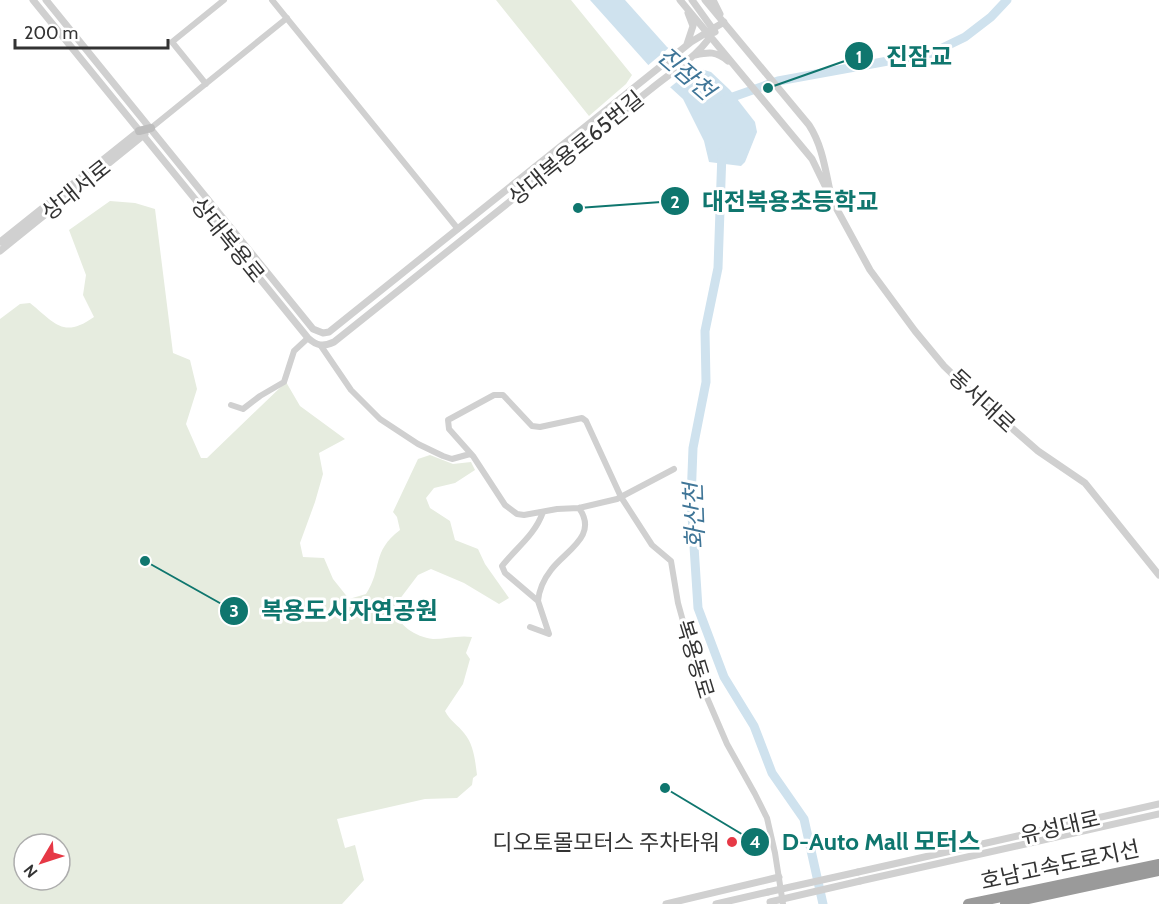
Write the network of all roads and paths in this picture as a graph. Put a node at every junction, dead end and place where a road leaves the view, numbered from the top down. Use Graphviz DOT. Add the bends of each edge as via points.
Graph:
graph roads {
  1 [pos="33,0"];
  2 [pos="46,0"];
  3 [pos="224,0"];
  4 [pos="272,0"];
  5 [pos="680,0"];
  6 [pos="692,0"];
  7 [pos="705,0"];
  8 [pos="713,0"];
  9 [pos="287,18"];
  10 [pos="724,22"];
  11 [pos="711,32"];
  12 [pos="688,43"];
  13 [pos="692,54"];
  14 [pos="738,68"];
  15 [pos="206,84"];
  16 [pos="151,128"];
  17 [pos="141,134"];
  18 [pos="832,202"];
  19 [pos="458,229"];
  20 [pos="447,238"];
  21 [pos="0,242"];
  22 [pos="0,251"];
  23 [pos="308,338"];
  24 [pos="321,346"];
  25 [pos="231,405"];
  26 [pos="473,456"];
  27 [pos="674,469"];
  28 [pos="621,497"];
  29 [pos="579,508"];
  30 [pos="543,512"];
  31 [pos="1159,575"];
  32 [pos="538,601"];
  33 [pos="530,627"];
  34 [pos="1159,804"];
  35 [pos="1159,814"];
  36 [pos="1159,864"];
  37 [pos="1159,871"];
  38 [pos="780,877"];
  39 [pos="766,903"];
  40 [pos="666,904"];
  41 [pos="716,904"];
  42 [pos="783,904"];
  43 [pos="968,904"];
  44 [pos="1005,904"];
  1 -- 17 [label="street, 상대복용로"];
  2 -- 16 [label="street, 상대복용로"];
  3 -- 15 [label="street" via="172,42"];
  4 -- 9 [label="street"];
  5 -- 11 [label="street"];
  5 -- 12 [label="street" via="693,26"];
  6 -- 11 [label="street"];
  7 -- 10 [label="street, 동서대로"];
  8 -- 10 [label="street"];
  9 -- 15 [label="street"];
  9 -- 19 [label="street"];
  10 -- 11 [label="street"];
  10 -- 18 [label="street, 동서대로" via="817,136"];
  11 -- 12 [label="street, 상대복용로65번길"];
  11 -- 13 [label="street, 상대복용로65번길"];
  11 -- 14 [label="street, 동서대로"];
  12 -- 19 [label="street, 상대복용로65번길"];
  13 -- 14 [label="street" via="717,53"];
  13 -- 24 [label="street, 상대복용로65번길" via="334,342"];
  14 -- 18 [label="street, 동서대로" via="812,159"];
  15 -- 16 [label="street"];
  16 -- 17 [label="main road"];
  16 -- 20 [label="street, 상대복용로" via="318,332 329,332"];
  17 -- 21 [label="street, 상대서로"];
  17 -- 22 [label="street, 상대서로"];
  17 -- 23 [label="street, 상대복용로"];
  18 -- 31 [label="street, 동서대로" via="870,270 944,366 1038,451 1085,483"];
  19 -- 20 [label="street, 상대복용로65번길"];
  23 -- 24 [label="street, 상대복용로"];
  23 -- 25 [label="street" via="294,351 284,382 243,409"];
  24 -- 26 [label="street" via="351,390 380,419 442,456"];
  26 -- 28 [label="street, 복용동로" via="449,429 448,420 494,395 503,395 532,426 582,418"];
  26 -- 30 [label="street" via="511,511 524,515"];
  27 -- 28 [label="street"];
  28 -- 29 [label="street"];
  28 -- 38 [label="street, 복용동로" via="652,545 671,561 699,679 727,744 766,818"];
  29 -- 30 [label="street"];
  29 -- 32 [label="street" via="586,523 584,531 543,582"];
  30 -- 32 [label="street" via="534,530 502,566"];
  32 -- 33 [label="street" via="549,634"];
  34 -- 41 [label="street, 유성대로, bridge"];
  35 -- 39 [label="street, 유성대로, bridge"];
  36 -- 43 [label="highway, 호남고속도로지선"];
  37 -- 44 [label="highway, 호남고속도로지선"];
  38 -- 40 [label="street"];
  38 -- 42 [label="street, 복용동로"];
}
